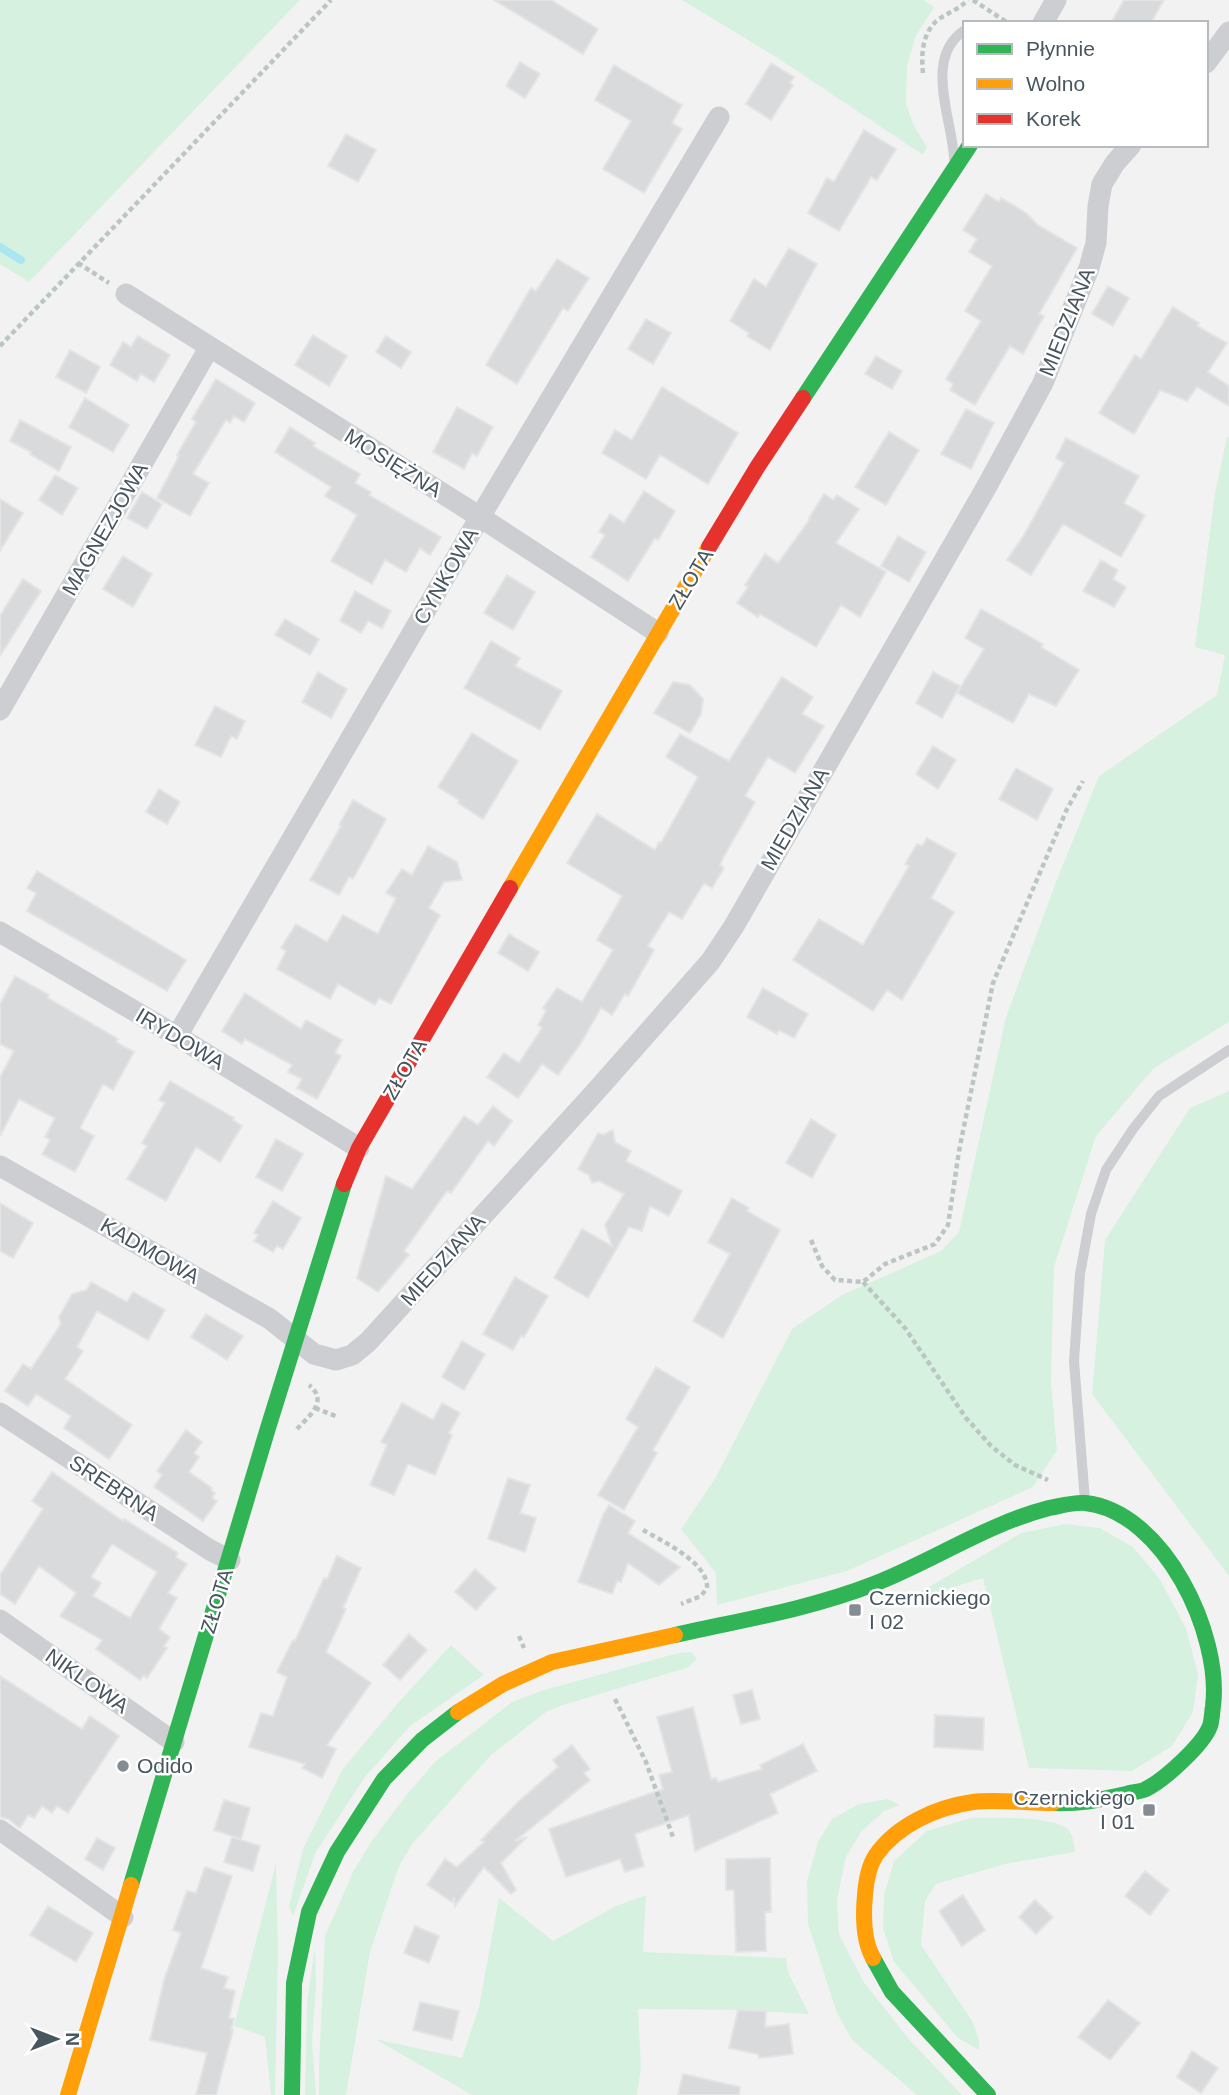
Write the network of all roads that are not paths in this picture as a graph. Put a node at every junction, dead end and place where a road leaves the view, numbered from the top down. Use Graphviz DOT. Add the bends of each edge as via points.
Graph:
graph roads {
  1 [pos="1056,0"];
  2 [pos="1044,21"];
  3 [pos="963,32"];
  4 [pos="1229,32"];
  5 [pos="1208,60"];
  6 [pos="719,117"];
  7 [pos="969,147"];
  8 [pos="1129,147"];
  9 [pos="955,169"];
  10 [pos="126,294"];
  11 [pos="209,348"];
  12 [pos="480,517"];
  13 [pos="658,633"];
  14 [pos="0,710"];
  15 [pos="0,932"];
  16 [pos="177,1036"];
  17 [pos="1229,1050"];
  18 [pos="359,1148"];
  19 [pos="0,1166"];
  20 [pos="305,1348"];
  21 [pos="0,1413"];
  22 [pos="1085,1503"];
  23 [pos="230,1560"];
  24 [pos="0,1620"];
  25 [pos="174,1742"];
  26 [pos="0,1830"];
  27 [pos="123,1917"];
  28 [pos="68,2095"];
  29 [pos="292,2095"];
  30 [pos="988,2095"];
  1 -- 2 [label="street"];
  3 -- 9 [label="lane" via="949,44 942,67"];
  4 -- 5 [label="street"];
  6 -- 12 [label="street, CYNKOWA"];
  7 -- 9 [label="street, ZŁOTA"];
  8 -- 20 [label="street, MIEDZIANA" via="1102,184 1089,268 1043,383 710,962 368,1342 336,1360"];
  9 -- 13 [label="street, ZŁOTA" via="758,466"];
  10 -- 11 [label="street, MOSIĘŻNA"];
  11 -- 12 [label="street, MOSIĘŻNA"];
  11 -- 14 [label="street, MAGNEZJOWA"];
  12 -- 13 [label="street, MOSIĘŻNA"];
  12 -- 16 [label="street, CYNKOWA"];
  13 -- 18 [label="street, ZŁOTA"];
  15 -- 16 [label="street, IRYDOWA"];
  16 -- 18 [label="street, IRYDOWA"];
  17 -- 22 [label="lane" via="1159,1096 1106,1170 1091,1214 1080,1274 1074,1361"];
  18 -- 20 [label="street, ZŁOTA" via="303,1312"];
  19 -- 20 [label="street, KADMOWA" via="271,1320"];
  20 -- 23 [label="street, ZŁOTA" via="268,1428"];
  21 -- 23 [label="street, SREBRNA"];
  22 -- 29 [label="street" via="1023,1515 876,1583 816,1604 552,1662 463,1708 422,1740 384,1779 337,1852 309,1912 294,1983"];
  22 -- 30 [label="street" via="1116,1512 1147,1535 1175,1568 1198,1610 1212,1656 1210,1727 1189,1756 1146,1789 1082,1804 973,1802 931,1813 901,1829 876,1855 866,1877 863,1916 870,1952 892,1992"];
  23 -- 25 [label="street, ZŁOTA"];
  24 -- 25 [label="street, NIKLOWA"];
  25 -- 27 [label="street, ZŁOTA"];
  26 -- 27 [label="street"];
  27 -- 28 [label="street, ZŁOTA"];
}
